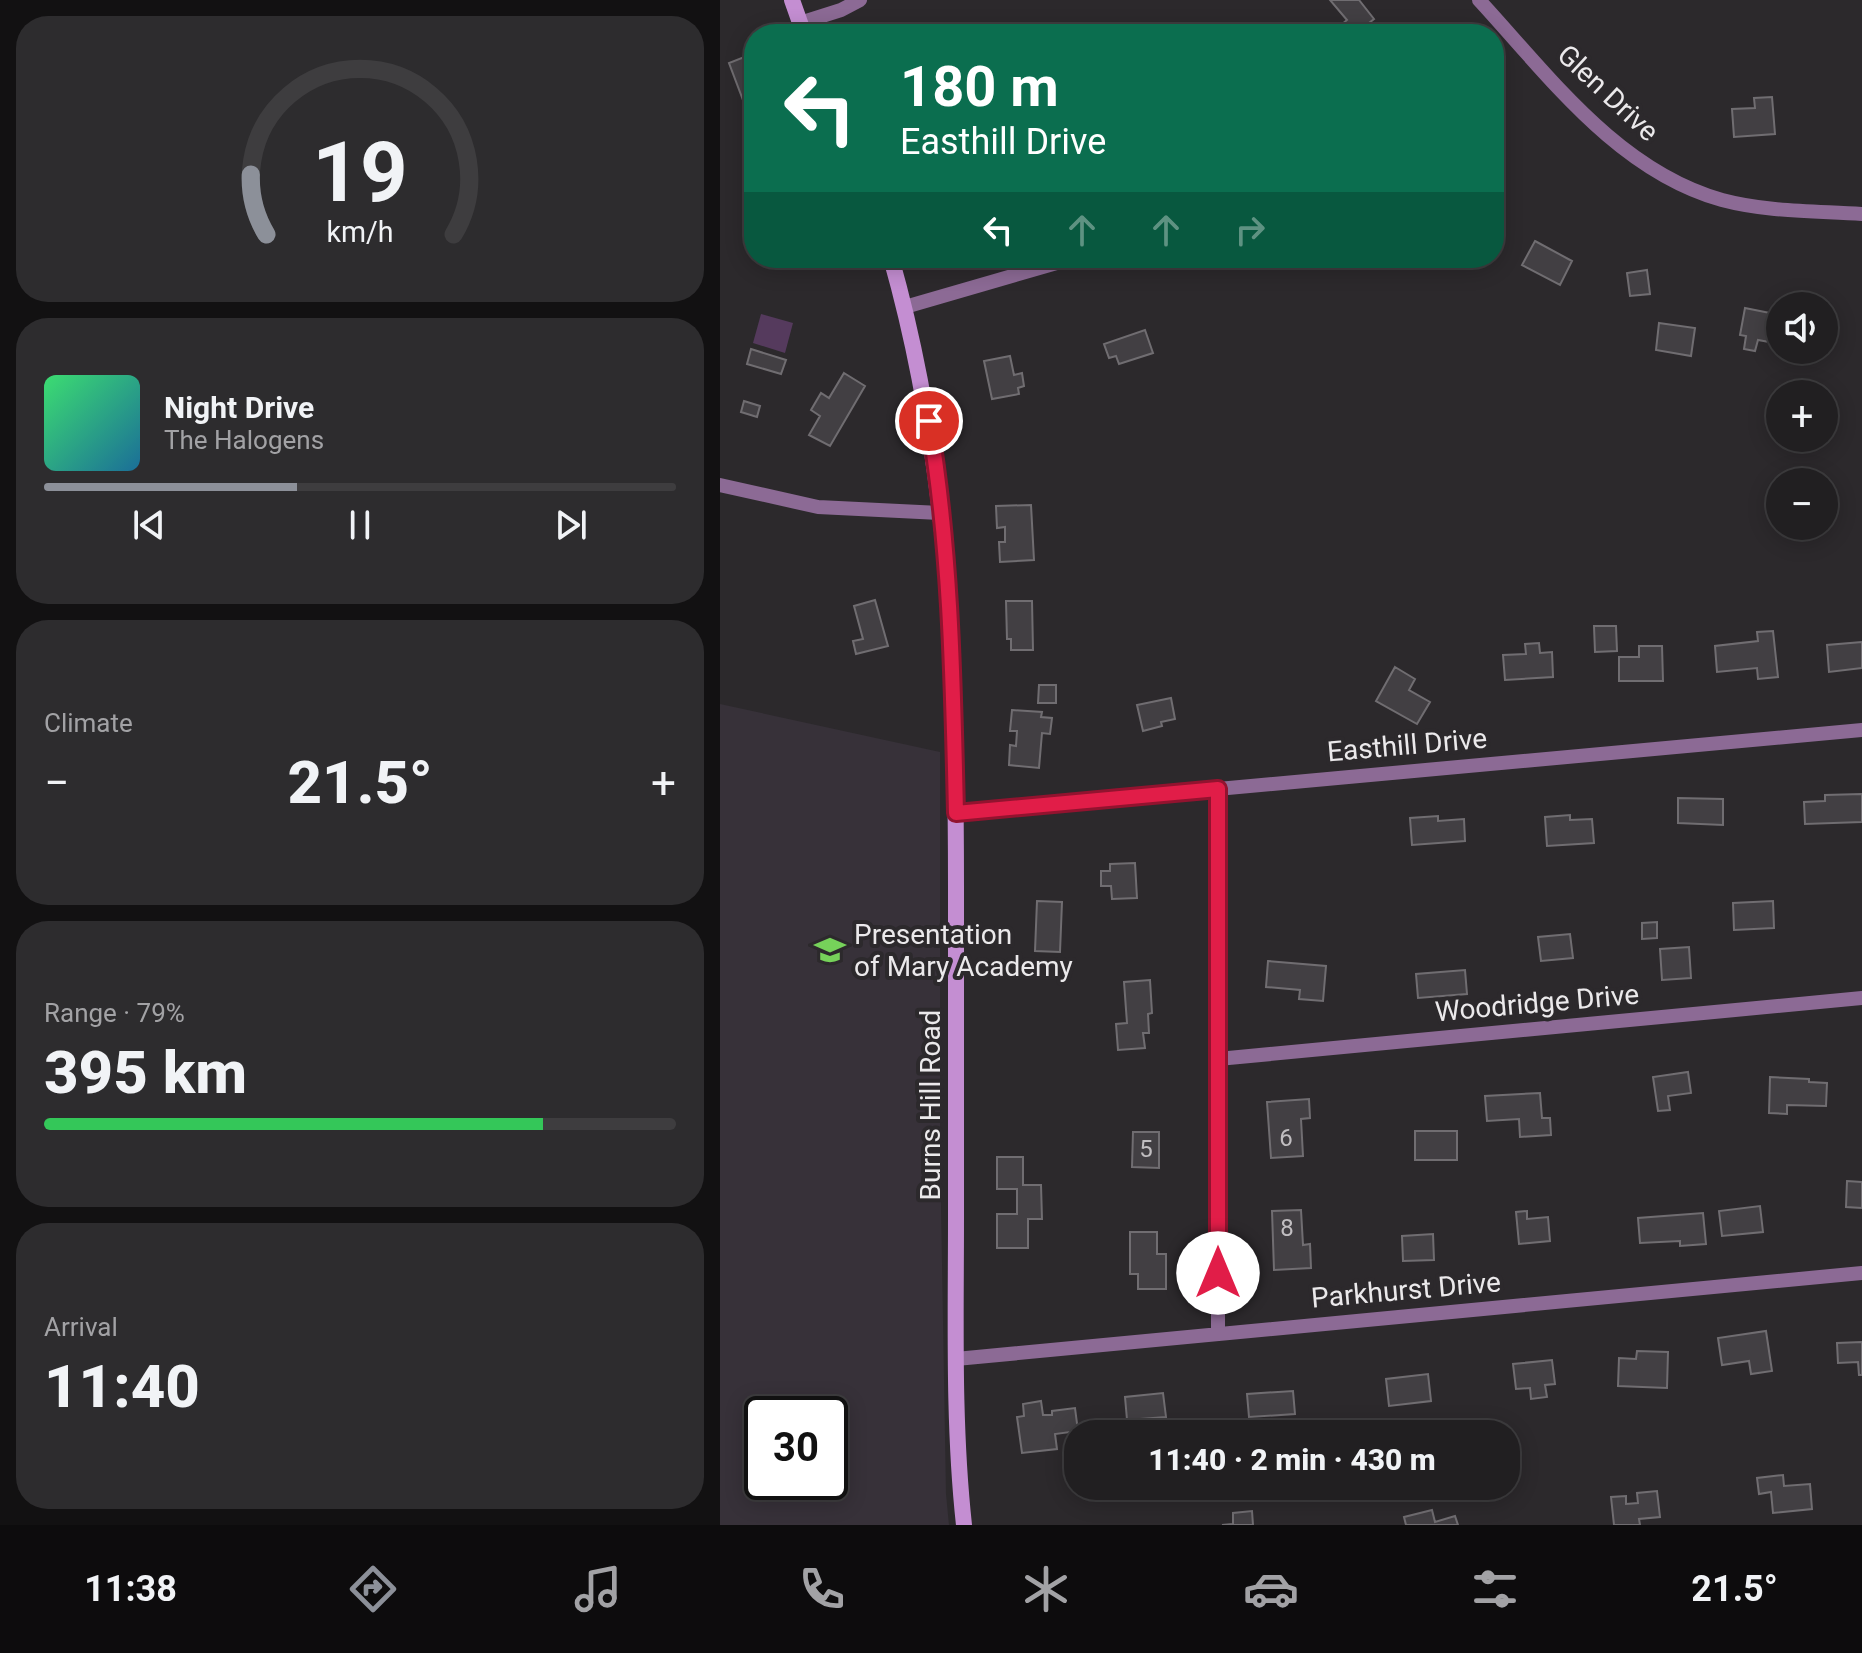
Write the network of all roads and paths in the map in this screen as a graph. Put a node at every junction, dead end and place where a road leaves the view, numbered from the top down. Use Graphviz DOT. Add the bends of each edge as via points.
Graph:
graph roads {
  1 [pos="792,0"];
  2 [pos="860,0"];
  3 [pos="1479,0"];
  4 [pos="800,24"];
  5 [pos="812,24"];
  6 [pos="1501,24"];
  7 [pos="1504,27"];
  8 [pos="1862,214"];
  9 [pos="894,268"];
  10 [pos="1040,268"];
  11 [pos="905,307"];
  12 [pos="720,485"];
  13 [pos="940,513"];
  14 [pos="1862,730"];
  15 [pos="1218,789"];
  16 [pos="956,813"];
  17 [pos="1862,998"];
  18 [pos="1218,1059"];
  19 [pos="1862,1273"];
  20 [pos="1218,1334"];
  21 [pos="956,1359"];
  22 [pos="964,1525"];
  1 -- 4 [label="street"];
  2 -- 5 [label="street"];
  3 -- 6 [label="street, Glen Drive"];
  7 -- 8 [label="street, Glen Drive" via="1580,110 1645,164 1681,184 1761,208"];
  9 -- 11 [label="street, Burns Hill Road"];
  10 -- 11 [label="street"];
  11 -- 13 [label="street, Burns Hill Road" via="933,442"];
  12 -- 13 [label="street" via="818,507"];
  13 -- 16 [label="street, Burns Hill Road" via="953,650"];
  14 -- 15 [label="street, Easthill Drive"];
  15 -- 16 [label="street, Easthill Drive"];
  15 -- 18 [label="street"];
  16 -- 21 [label="street, Burns Hill Road"];
  17 -- 18 [label="street, Woodridge Drive"];
  18 -- 20 [label="street"];
  19 -- 20 [label="street, Parkhurst Drive"];
  20 -- 21 [label="street, Parkhurst Drive"];
  21 -- 22 [label="street, Burns Hill Road"];
}
